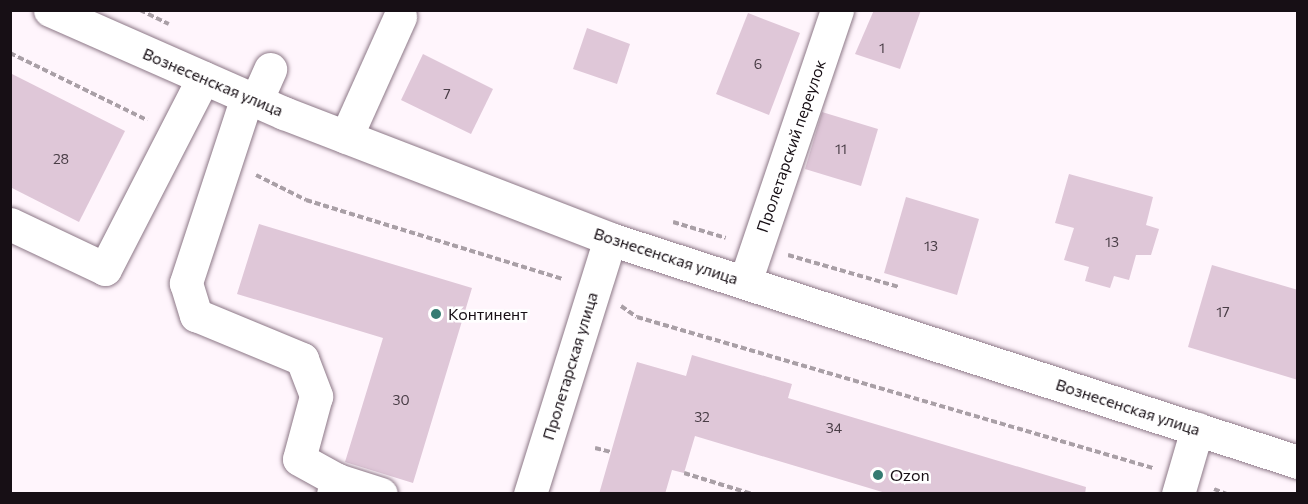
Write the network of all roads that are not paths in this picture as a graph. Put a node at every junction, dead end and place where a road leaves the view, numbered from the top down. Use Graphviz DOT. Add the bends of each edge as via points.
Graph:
graph roads {
  1 [pos="50,10"];
  2 [pos="837,10"];
  3 [pos="400,17"];
  4 [pos="270,69"];
  5 [pos="203,78"];
  6 [pos="251,99"];
  7 [pos="346,137"];
  8 [pos="10,225"];
  9 [pos="610,239"];
  10 [pos="745,282"];
  11 [pos="1197,429"];
  12 [pos="1298,462"];
  13 [pos="335,487"];
  14 [pos="381,494"];
  15 [pos="530,494"];
  16 [pos="1178,494"];
  1 -- 5 [label="street, Вознесенская улица"];
  2 -- 10 [label="street, Пролетарский переулок"];
  3 -- 7 [label="street"];
  4 -- 6 [label="street"];
  5 -- 6 [label="street, Вознесенская улица"];
  5 -- 8 [label="street" via="105,269"];
  6 -- 7 [label="street, Вознесенская улица"];
  6 -- 13 [label="street" via="186,283 196,315 302,359 316,396 299,459"];
  7 -- 9 [label="street, Вознесенская улица"];
  9 -- 10 [label="street, Вознесенская улица"];
  9 -- 15 [label="street, Пролетарская улица"];
  10 -- 11 [label="street, Вознесенская улица"];
  11 -- 12 [label="street, Вознесенская улица"];
  11 -- 16 [label="street"];
  13 -- 14 [label="street"];
}
